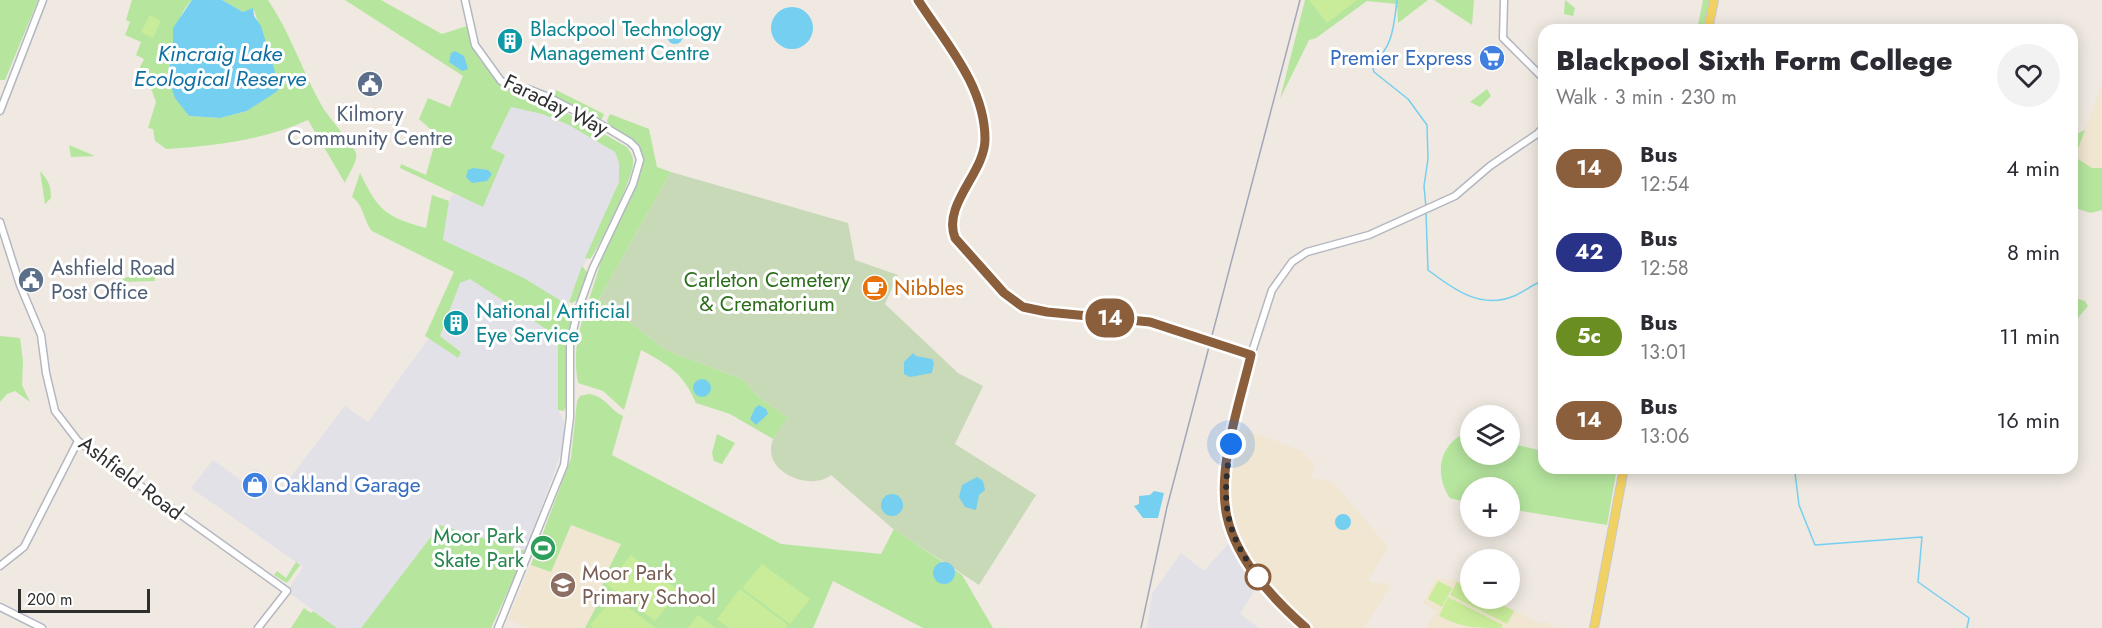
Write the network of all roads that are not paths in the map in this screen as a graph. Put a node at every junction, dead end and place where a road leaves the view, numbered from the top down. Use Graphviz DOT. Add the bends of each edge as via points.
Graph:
graph roads {
  1 [pos="43,0"];
  2 [pos="465,0"];
  3 [pos="918,0"];
  4 [pos="1504,0"];
  5 [pos="1714,0"];
  6 [pos="1708,24"];
  7 [pos="1538,73"];
  8 [pos="0,111"];
  9 [pos="1538,133"];
  10 [pos="0,222"];
  11 [pos="1251,355"];
  12 [pos="78,441"];
  13 [pos="1623,474"];
  14 [pos="0,566"];
  15 [pos="0,607"];
  16 [pos="39,627"];
  17 [pos="258,628"];
  18 [pos="498,628"];
  19 [pos="1306,628"];
  20 [pos="1594,628"];
  1 -- 8 [label="street"];
  2 -- 18 [label="street, Faraday Way" via="475,45 501,81 546,96 602,125 630,142 639,155 640,165 578,310 570,343 570,417 564,465"];
  3 -- 11 [label="main road" via="952,48 982,114 982,154 951,227 955,238 1004,293 1023,307 1150,322"];
  4 -- 7 [label="street" via="1503,38"];
  5 -- 6 [label="main road"];
  9 -- 11 [label="street" via="1455,196 1369,235 1307,252 1292,262 1272,290"];
  10 -- 12 [label="street, Ashfield Road" via="41,335 55,411"];
  11 -- 19 [label="main road" via="1228,462 1226,515 1233,538 1255,573 1283,608"];
  12 -- 14 [label="street" via="24,547"];
  12 -- 17 [label="street, Ashfield Road" via="286,591"];
  13 -- 20 [label="main road"];
  15 -- 16 [label="street"];
}
